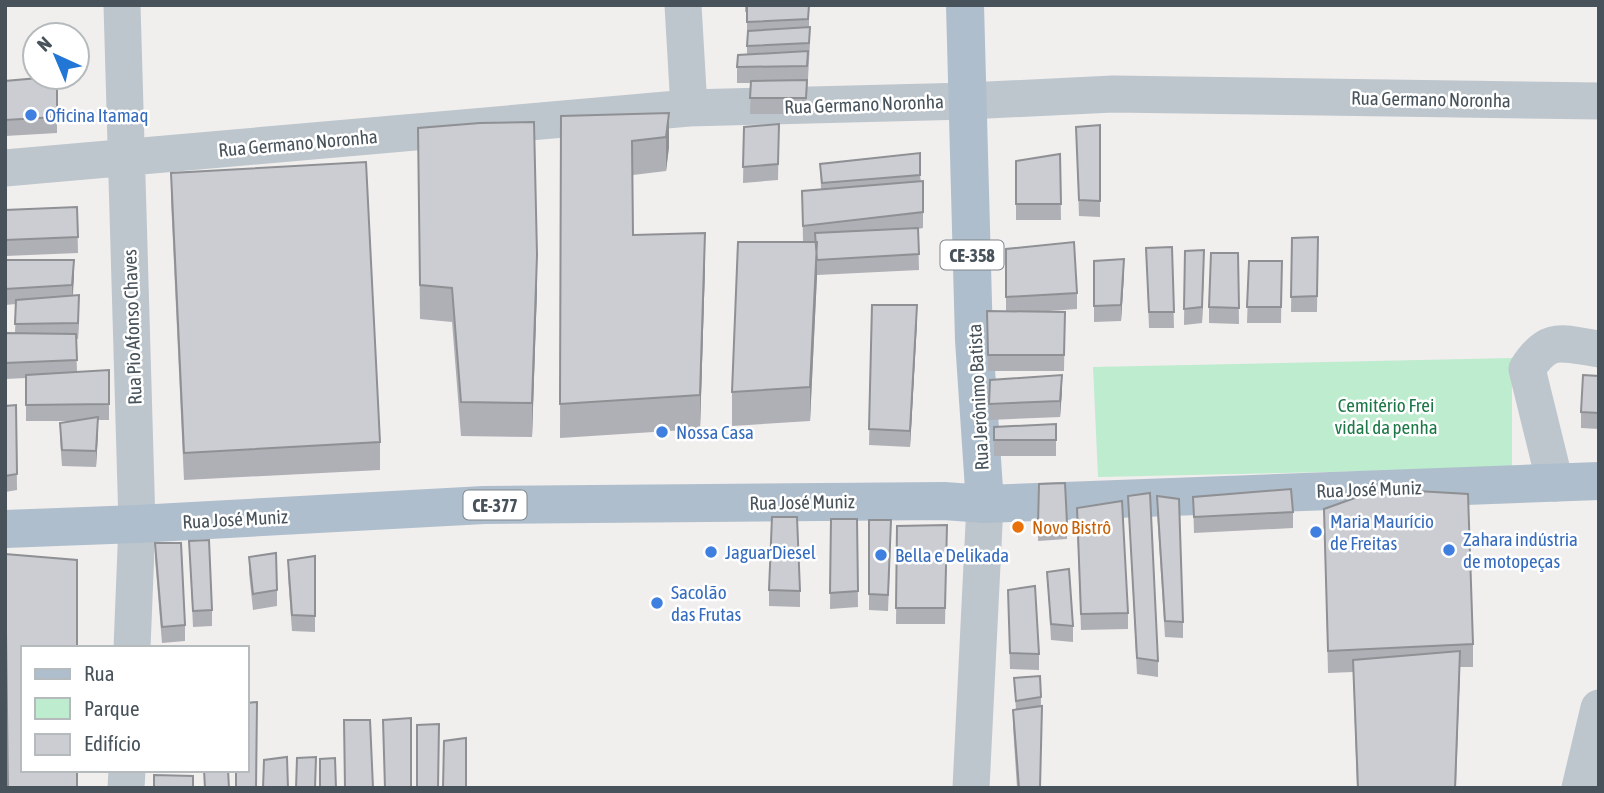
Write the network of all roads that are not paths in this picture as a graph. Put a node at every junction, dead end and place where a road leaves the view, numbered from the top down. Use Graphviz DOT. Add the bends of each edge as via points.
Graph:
graph roads {
  1 [pos="122,5"];
  2 [pos="683,5"];
  3 [pos="965,5"];
  4 [pos="968,101"];
  5 [pos="1599,101"];
  6 [pos="689,108"];
  7 [pos="127,158"];
  8 [pos="5,168"];
  9 [pos="1599,349"];
  10 [pos="1599,481"];
  11 [pos="1555,483"];
  12 [pos="985,504"];
  13 [pos="137,524"];
  14 [pos="5,528"];
  15 [pos="132,646"];
  16 [pos="1599,708"];
  17 [pos="971,788"];
  18 [pos="1580,788"];
  1 -- 7 [label="street, Rua Pio Afonso Chaves"];
  2 -- 6 [label="street"];
  3 -- 4 [label="main road, Rua Jerônimo Batista / CE-358"];
  4 -- 5 [label="street, Rua Germano Noronha" via="1113,94"];
  4 -- 6 [label="street, Rua Germano Noronha"];
  4 -- 12 [label="main road, Rua Jerônimo Batista / CE-358" via="974,340"];
  6 -- 7 [label="street, Rua Germano Noronha"];
  7 -- 8 [label="street, Rua Germano Noronha"];
  7 -- 13 [label="street, Rua Pio Afonso Chaves"];
  9 -- 11 [label="street" via="1554,343 1537,353 1527,369"];
  10 -- 11 [label="main road, Rua José Muniz"];
  11 -- 12 [label="main road, Rua José Muniz"];
  12 -- 13 [label="main road, Rua José Muniz / CE-377" via="484,505"];
  12 -- 17 [label="street, Rua Jerônimo Batista"];
  13 -- 14 [label="main road, Rua José Muniz / CE-377"];
  13 -- 15 [label="street, Rua Pio Afonso Chaves"];
  16 -- 18 [label="street"];
}
